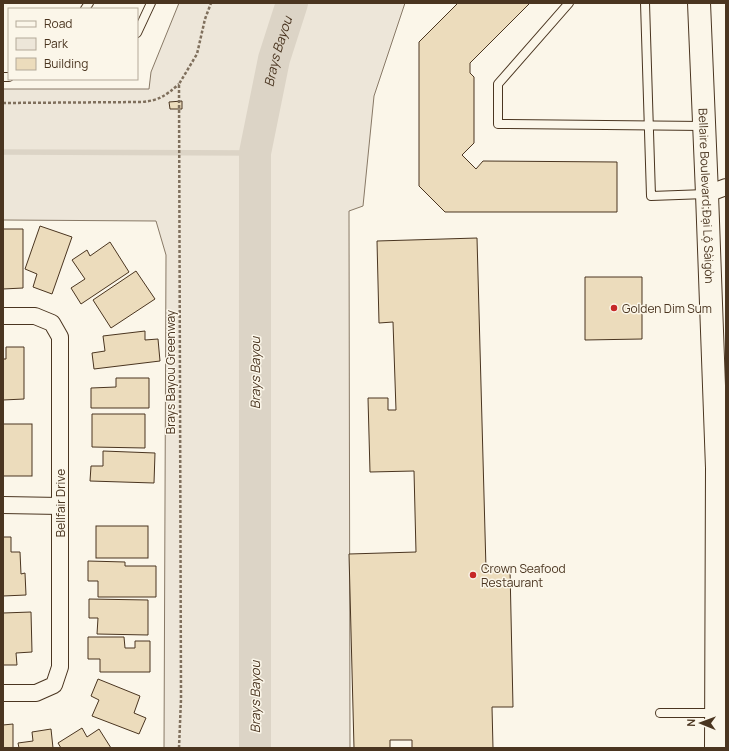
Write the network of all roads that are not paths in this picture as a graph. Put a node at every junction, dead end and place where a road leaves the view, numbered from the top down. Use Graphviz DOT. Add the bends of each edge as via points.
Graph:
graph roads {
  1 [pos="151,3"];
  2 [pos="569,3"];
  3 [pos="645,3"];
  4 [pos="699,3"];
  5 [pos="138,31"];
  6 [pos="649,125"];
  7 [pos="704,126"];
  8 [pos="720,194"];
  9 [pos="3,316"];
  10 [pos="3,505"];
  11 [pos="60,506"];
  12 [pos="721,566"];
  13 [pos="3,693"];
  14 [pos="660,713"];
  15 [pos="716,714"];
  16 [pos="716,748"];
  1 -- 5 [label="lane"];
  2 -- 6 [label="lane" via="498,84 498,124"];
  3 -- 6 [label="lane"];
  4 -- 7 [label="main road, Bellaire Boulevard;Đại Lộ Sàigòn"];
  6 -- 7 [label="lane"];
  6 -- 8 [label="lane" via="651,196"];
  7 -- 8 [label="main road, Bellaire Boulevard;Đại Lộ Sàigòn"];
  8 -- 12 [label="main road, Bellaire Boulevard;Đại Lộ Sàigòn" via="716,468"];
  9 -- 11 [label="street, Bellfair Drive" via="35,316 52,323 60,337"];
  10 -- 11 [label="street"];
  11 -- 13 [label="street, Bellfair Drive" via="60,667 54,685 36,693"];
  12 -- 15 [label="main road, Bellaire Boulevard;Đại Lộ Sàigòn"];
  14 -- 15 [label="lane"];
  15 -- 16 [label="main road, Bellaire Boulevard;Đại Lộ Sàigòn"];
}
